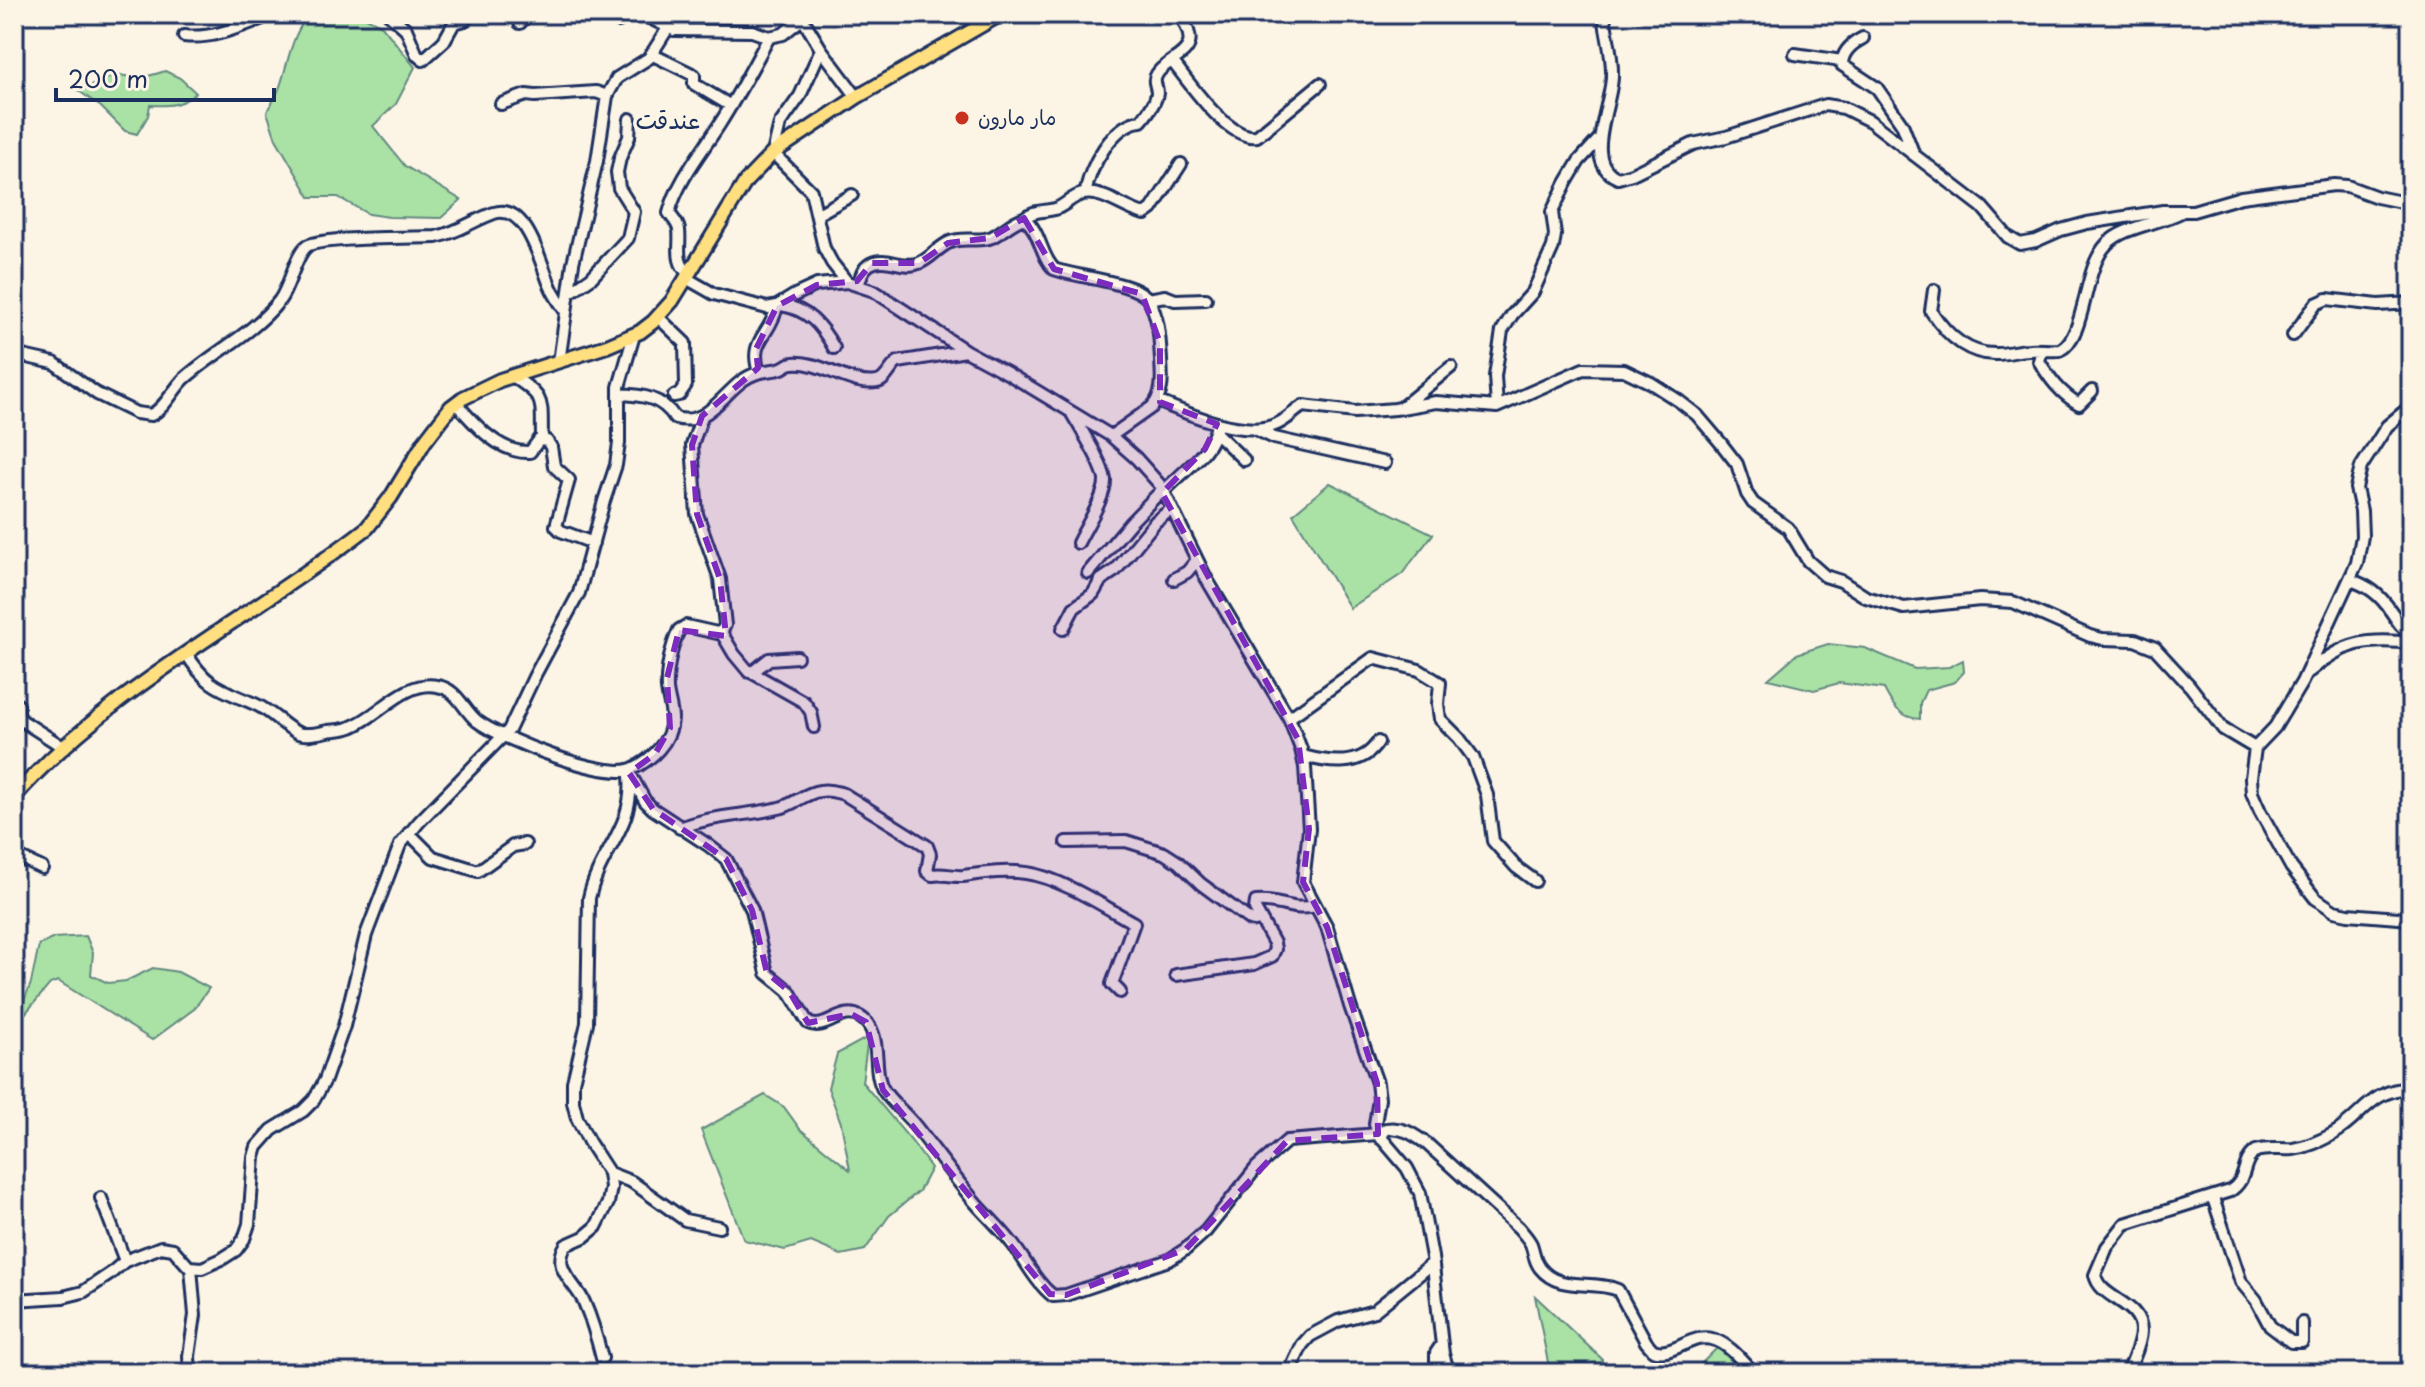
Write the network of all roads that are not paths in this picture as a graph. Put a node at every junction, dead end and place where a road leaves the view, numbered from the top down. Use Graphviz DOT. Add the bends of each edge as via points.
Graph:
graph roads {
  1 [pos="274,14"];
  2 [pos="389,14"];
  3 [pos="472,14"];
  4 [pos="528,14"];
  5 [pos="598,14"];
  6 [pos="630,14"];
  7 [pos="642,14"];
  8 [pos="672,14"];
  9 [pos="1001,14"];
  10 [pos="1180,14"];
  11 [pos="1604,14"];
  12 [pos="806,18"];
  13 [pos="520,23"];
  14 [pos="668,28"];
  15 [pos="184,36"];
  16 [pos="769,37"];
  17 [pos="1863,38"];
  18 [pos="821,49"];
  19 [pos="651,54"];
  20 [pos="1795,54"];
  21 [pos="1172,61"];
  22 [pos="1842,61"];
  23 [pos="1320,84"];
  24 [pos="607,96"];
  25 [pos="857,97"];
  26 [pos="501,104"];
  27 [pos="731,106"];
  28 [pos="630,119"];
  29 [pos="1600,138"];
  30 [pos="773,153"];
  31 [pos="1914,157"];
  32 [pos="1181,164"];
  33 [pos="1086,193"];
  34 [pos="852,195"];
  35 [pos="2411,204"];
  36 [pos="2183,211"];
  37 [pos="818,214"];
  38 [pos="1024,218"];
  39 [pos="688,276"];
  40 [pos="847,282"];
  41 [pos="859,285"];
  42 [pos="1934,290"];
  43 [pos="569,293"];
  44 [pos="1148,299"];
  45 [pos="1206,299"];
  46 [pos="2411,303"];
  47 [pos="779,306"];
  48 [pos="566,312"];
  49 [pos="658,317"];
  50 [pos="634,335"];
  51 [pos="2293,335"];
  52 [pos="834,348"];
  53 [pos="2042,350"];
  54 [pos="966,351"];
  55 [pos="14,354"];
  56 [pos="559,362"];
  57 [pos="1451,367"];
  58 [pos="759,372"];
  59 [pos="512,376"];
  60 [pos="2092,391"];
  61 [pos="619,394"];
  62 [pos="674,396"];
  63 [pos="1157,401"];
  64 [pos="456,403"];
  65 [pos="2411,406"];
  66 [pos="1497,407"];
  67 [pos="1400,408"];
  68 [pos="1070,411"];
  69 [pos="702,416"];
  70 [pos="1216,428"];
  71 [pos="1253,428"];
  72 [pos="1111,436"];
  73 [pos="542,438"];
  74 [pos="1244,460"];
  75 [pos="1385,463"];
  76 [pos="1163,491"];
  77 [pos="1172,509"];
  78 [pos="593,543"];
  79 [pos="1078,543"];
  80 [pos="1197,560"];
  81 [pos="1088,573"];
  82 [pos="1174,579"];
  83 [pos="2350,580"];
  84 [pos="1063,629"];
  85 [pos="721,632"];
  86 [pos="2411,633"];
  87 [pos="2411,643"];
  88 [pos="186,653"];
  89 [pos="797,657"];
  90 [pos="751,672"];
  91 [pos="2306,674"];
  92 [pos="18,705"];
  93 [pos="1289,718"];
  94 [pos="814,727"];
  95 [pos="505,735"];
  96 [pos="1378,742"];
  97 [pos="63,747"];
  98 [pos="2255,748"];
  99 [pos="1303,756"];
  100 [pos="629,772"];
  101 [pos="14,797"];
  102 [pos="680,828"];
  103 [pos="409,833"];
  104 [pos="1066,842"];
  105 [pos="525,844"];
  106 [pos="14,855"];
  107 [pos="42,868"];
  108 [pos="1535,881"];
  109 [pos="1316,906"];
  110 [pos="1260,919"];
  111 [pos="2411,919"];
  112 [pos="1176,975"];
  113 [pos="1120,992"];
  114 [pos="2411,1088"];
  115 [pos="1379,1136"];
  116 [pos="609,1173"];
  117 [pos="101,1198"];
  118 [pos="2213,1198"];
  119 [pos="719,1227"];
  120 [pos="125,1261"];
  121 [pos="1433,1263"];
  122 [pos="191,1268"];
  123 [pos="14,1300"];
  124 [pos="2302,1323"];
  125 [pos="1442,1344"];
  126 [pos="602,1358"];
  127 [pos="190,1373"];
  128 [pos="1289,1373"];
  129 [pos="1436,1373"];
  130 [pos="1449,1373"];
  131 [pos="1754,1373"];
  132 [pos="2128,1373"];
  1 -- 15 [label="street" via="211,36"];
  2 -- 3 [label="street" via="406,29 423,60 454,23"];
  4 -- 13 [label="street"];
  5 -- 6 [label="street" via="618,21"];
  7 -- 14 [label="street"];
  8 -- 14 [label="street"];
  9 -- 25 [label="main road"];
  10 -- 21 [label="street" via="1189,43"];
  11 -- 29 [label="street" via="1612,76"];
  12 -- 16 [label="street"];
  12 -- 18 [label="street"];
  14 -- 16 [label="street" via="752,31"];
  14 -- 19 [label="street"];
  16 -- 27 [label="street"];
  17 -- 22 [label="street"];
  18 -- 25 [label="street"];
  18 -- 30 [label="street" via="805,87 780,124"];
  19 -- 24 [label="street" via="617,78"];
  19 -- 27 [label="street" via="694,75 694,84"];
  20 -- 22 [label="street"];
  21 -- 23 [label="street" via="1208,106 1247,137 1257,136"];
  21 -- 33 [label="street" via="1156,76 1157,93 1148,114 1112,138"];
  22 -- 31 [label="street" via="1877,88 1902,124"];
  24 -- 26 [label="street" via="526,95"];
  24 -- 43 [label="street"];
  25 -- 30 [label="main road"];
  27 -- 39 [label="street" via="684,178 669,213 678,225 679,259"];
  28 -- 43 [label="street" via="617,172 619,188 634,212 631,232 591,278"];
  29 -- 31 [label="street" via="1604,169 1618,178 1693,144 1831,106 1870,121"];
  29 -- 66 [label="street" via="1579,161 1552,212 1553,247 1533,292 1502,331 1495,376"];
  30 -- 37 [label="street" via="808,187"];
  30 -- 39 [label="main road" via="746,181"];
  31 -- 36 [label="street" via="1982,207 2017,243 2087,223"];
  32 -- 33 [label="street" via="1145,214"];
  33 -- 38 [label="street"];
  34 -- 37 [label="street"];
  35 -- 36 [label="street" via="2334,185"];
  36 -- 53 [label="street" via="2108,242 2095,263 2073,339 2060,350"];
  37 -- 40 [label="street" via="827,256"];
  38 -- 41 [label="street" via="990,238 948,243 919,263 872,263"];
  38 -- 44 [label="street" via="1054,269 1124,286"];
  39 -- 47 [label="street" via="732,300"];
  39 -- 49 [label="main road"];
  40 -- 41 [label="street"];
  40 -- 47 [label="street" via="817,285"];
  41 -- 54 [label="street"];
  42 -- 53 [label="street" via="1931,311 1958,342 1988,354"];
  43 -- 48 [label="street"];
  44 -- 45 [label="street"];
  44 -- 63 [label="street" via="1160,343 1162,383"];
  46 -- 51 [label="street" via="2327,299 2316,304"];
  47 -- 52 [label="street" via="813,318"];
  47 -- 58 [label="street" via="756,349"];
  48 -- 55 [label="street" via="525,227 507,213 496,212 436,237 308,246 281,299 259,324 188,376 151,415 97,394 54,363"];
  48 -- 56 [label="street"];
  49 -- 50 [label="main road"];
  49 -- 62 [label="street" via="685,343 686,385"];
  50 -- 56 [label="main road"];
  50 -- 61 [label="street"];
  53 -- 60 [label="street" via="2039,361 2069,399 2079,404"];
  54 -- 58 [label="street" via="898,362 875,383 791,362"];
  54 -- 68 [label="street"];
  56 -- 59 [label="main road"];
  57 -- 67 [label="street"];
  58 -- 69 [label="street"];
  59 -- 64 [label="main road"];
  59 -- 73 [label="street" via="542,401"];
  61 -- 69 [label="street" via="664,403 678,419"];
  61 -- 78 [label="street" via="616,465"];
  63 -- 70 [label="street"];
  63 -- 72 [label="street"];
  64 -- 73 [label="street" via="485,434 516,450 530,452"];
  64 -- 88 [label="main road" via="367,528"];
  65 -- 83 [label="street" via="2387,426 2357,476 2362,536"];
  66 -- 67 [label="street" via="1442,402"];
  66 -- 98 [label="street" via="1589,368 1642,377 1702,422 1737,464 1753,503 1788,528 1808,561 1825,576 1897,607 2013,602 2098,639 2147,644 2178,672 2223,729"];
  67 -- 71 [label="street" via="1355,412 1303,406 1277,424"];
  68 -- 72 [label="street"];
  68 -- 79 [label="street" via="1105,480"];
  69 -- 85 [label="street" via="692,445 697,514 722,591"];
  70 -- 71 [label="street"];
  70 -- 74 [label="street"];
  70 -- 76 [label="street" via="1205,449"];
  71 -- 75 [label="street" via="1274,438"];
  72 -- 76 [label="street"];
  73 -- 78 [label="street" via="551,447 554,466 569,480 556,526"];
  76 -- 77 [label="street"];
  76 -- 81 [label="street"];
  77 -- 80 [label="street"];
  77 -- 84 [label="street" via="1074,608"];
  78 -- 95 [label="street" via="579,593"];
  80 -- 82 [label="street"];
  80 -- 93 [label="street"];
  83 -- 86 [label="street" via="2365,584"];
  83 -- 91 [label="street"];
  85 -- 90 [label="street"];
  85 -- 100 [label="street" via="686,626 679,630 667,678 670,728 655,754"];
  87 -- 91 [label="street" via="2351,644"];
  88 -- 95 [label="street" via="213,686 269,711 300,734 352,727 411,690 431,685 452,692 474,719"];
  88 -- 97 [label="main road"];
  89 -- 90 [label="street" via="769,659"];
  90 -- 94 [label="street" via="804,702"];
  91 -- 98 [label="street" via="2275,727"];
  92 -- 97 [label="street" via="21,720"];
  93 -- 99 [label="street"];
  93 -- 108 [label="street" via="1373,658 1436,679 1441,688 1440,719 1471,753 1485,786 1493,841"];
  95 -- 100 [label="street" via="568,761"];
  95 -- 103 [label="street"];
  96 -- 99 [label="street" via="1363,758 1336,763"];
  97 -- 101 [label="main road"];
  98 -- 111 [label="street" via="2251,778 2256,802 2291,867 2315,898 2334,911"];
  99 -- 109 [label="street" via="1309,836 1303,878"];
  100 -- 102 [label="street" via="645,801"];
  100 -- 116 [label="street" via="627,816 589,898 587,1023 572,1093 577,1118"];
  102 -- 113 [label="street" via="779,808 819,791 844,794 927,846 927,871 932,875 1027,873 1048,878 1134,923 1112,984"];
  102 -- 115 [label="street" via="717,851 732,869 752,910 764,967 789,991 808,1023 823,1025 851,1014 866,1022 883,1090 1053,1296 1161,1263 1186,1249 1257,1167 1287,1141"];
  103 -- 105 [label="street" via="433,857 478,871 513,846"];
  103 -- 122 [label="street" via="391,864 368,927 325,1080 303,1111 265,1135 257,1147 247,1233 240,1245 207,1266"];
  104 -- 110 [label="street" via="1126,841 1164,853 1250,920"];
  106 -- 107 [label="street"];
  109 -- 110 [label="street" via="1297,909 1257,901"];
  109 -- 115 [label="street" via="1379,1091"];
  110 -- 112 [label="street" via="1275,946 1271,958"];
  114 -- 118 [label="street" via="2373,1099 2345,1127 2319,1142 2256,1151 2247,1160 2240,1184"];
  115 -- 121 [label="street" via="1415,1181"];
  115 -- 131 [label="street" via="1388,1129 1403,1129 1434,1149 1519,1228 1549,1276 1565,1284 1618,1290 1653,1350 1666,1352 1694,1339 1713,1339"];
  116 -- 119 [label="street" via="632,1182 685,1220"];
  116 -- 126 [label="street" via="610,1195 600,1221 590,1233 566,1245 562,1258 565,1275 584,1301"];
  117 -- 120 [label="street"];
  118 -- 124 [label="street" via="2241,1282 2270,1326 2291,1342 2302,1342"];
  118 -- 132 [label="street" via="2125,1224 2098,1262 2097,1283 2139,1318 2140,1338"];
  120 -- 122 [label="street" via="167,1247"];
  120 -- 123 [label="street" via="83,1292"];
  121 -- 125 [label="street"];
  121 -- 128 [label="street" via="1374,1311 1310,1336"];
  122 -- 127 [label="street" via="195,1315"];
  125 -- 129 [label="street" via="1435,1357"];
  125 -- 130 [label="street"];
}
